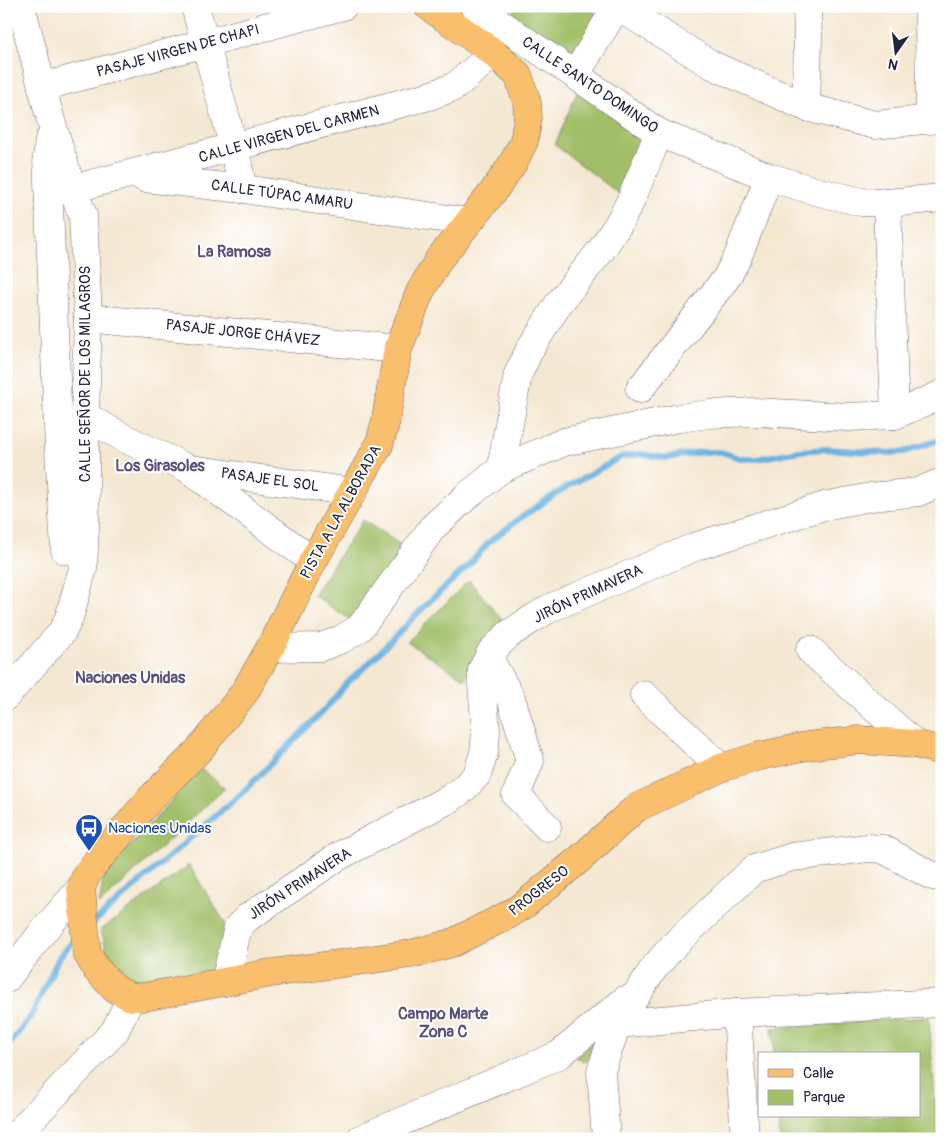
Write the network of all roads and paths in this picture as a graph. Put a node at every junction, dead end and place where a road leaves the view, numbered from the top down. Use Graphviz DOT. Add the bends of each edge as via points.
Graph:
graph roads {
  1 [pos="20,6"];
  2 [pos="195,6"];
  3 [pos="343,6"];
  4 [pos="428,6"];
  5 [pos="475,6"];
  6 [pos="808,6"];
  7 [pos="929,6"];
  8 [pos="619,7"];
  9 [pos="206,44"];
  10 [pos="494,53"];
  11 [pos="576,74"];
  12 [pos="42,87"];
  13 [pos="806,107"];
  14 [pos="936,119"];
  15 [pos="51,121"];
  16 [pos="659,133"];
  17 [pos="234,148"];
  18 [pos="769,177"];
  19 [pos="84,187"];
  20 [pos="243,189"];
  21 [pos="942,198"];
  22 [pos="888,203"];
  23 [pos="469,222"];
  24 [pos="88,318"];
  25 [pos="398,349"];
  26 [pos="640,389"];
  27 [pos="942,394"];
  28 [pos="895,415"];
  29 [pos="85,416"];
  30 [pos="187,468"];
  31 [pos="501,469"];
  32 [pos="942,482"];
  33 [pos="353,492"];
  34 [pos="65,550"];
  35 [pos="313,561"];
  36 [pos="270,648"];
  37 [pos="810,650"];
  38 [pos="489,658"];
  39 [pos="644,695"];
  40 [pos="6,696"];
  41 [pos="915,744"];
  42 [pos="942,751"];
  43 [pos="721,768"];
  44 [pos="547,827"];
  45 [pos="942,876"];
  46 [pos="81,888"];
  47 [pos="8,973"];
  48 [pos="225,982"];
  49 [pos="645,982"];
  50 [pos="123,993"];
  51 [pos="942,1003"];
  52 [pos="736,1013"];
  53 [pos="617,1024"];
  54 [pos="20,1131"];
  55 [pos="360,1139"];
  56 [pos="606,1139"];
  57 [pos="745,1139"];
  1 -- 12 [label="street, CALLE SEÑOR DE LOS MILAGROS"];
  2 -- 9 [label="street"];
  3 -- 9 [label="street, PASAJE VIRGEN DE CHAPI"];
  4 -- 10 [label="main road, PISTA A LA ALBORADA"];
  5 -- 11 [label="street, CALLE SANTO DOMINGO"];
  6 -- 13 [label="street"];
  7 -- 14 [label="street"];
  8 -- 11 [label="street"];
  8 -- 13 [label="street" via="712,65"];
  9 -- 12 [label="street, PASAJE VIRGEN DE CHAPI"];
  9 -- 17 [label="street"];
  10 -- 17 [label="street, CALLE VIRGEN DEL CARMEN" via="454,87"];
  10 -- 23 [label="main road, PISTA A LA ALBORADA" via="518,75 527,102 528,117 524,141 513,162"];
  11 -- 16 [label="street, CALLE SANTO DOMINGO"];
  12 -- 15 [label="street, CALLE SEÑOR DE LOS MILAGROS"];
  13 -- 14 [label="street" via="875,125"];
  15 -- 19 [label="street, CALLE SEÑOR DE LOS MILAGROS"];
  15 -- 34 [label="street" via="48,158 58,450"];
  16 -- 18 [label="street, CALLE SANTO DOMINGO"];
  16 -- 31 [label="street" via="619,223 559,303 518,374"];
  17 -- 19 [label="street, CALLE VIRGEN DEL CARMEN"];
  17 -- 20 [label="street"];
  18 -- 22 [label="street, CALLE SANTO DOMINGO" via="862,202"];
  18 -- 26 [label="street" via="727,277"];
  19 -- 20 [label="street, CALLE TÚPAC AMARU" via="146,178"];
  19 -- 24 [label="street, CALLE SEÑOR DE LOS MILAGROS"];
  20 -- 23 [label="street, CALLE TÚPAC AMARU"];
  21 -- 22 [label="street, CALLE SANTO DOMINGO"];
  22 -- 28 [label="street"];
  23 -- 25 [label="main road, PISTA A LA ALBORADA" via="439,259 425,283"];
  24 -- 25 [label="street, PASAJE JORGE CHÁVEZ"];
  24 -- 29 [label="street, CALLE SEÑOR DE LOS MILAGROS"];
  25 -- 33 [label="main road, PISTA A LA ALBORADA" via="379,445"];
  27 -- 28 [label="street"];
  28 -- 31 [label="street" via="849,417 754,412 679,418 564,442"];
  29 -- 30 [label="street, PASAJE EL SOL"];
  29 -- 40 [label="street, CALLE SEÑOR DE LOS MILAGROS" via="85,528 83,568 77,592 62,632"];
  30 -- 33 [label="street, PASAJE EL SOL"];
  30 -- 35 [label="street, PASAJE EL SOL"];
  31 -- 36 [label="street" via="433,527 360,628 321,647"];
  32 -- 38 [label="street, JIRÓN PRIMAVERA" via="918,492 824,506 697,546 550,608 509,634"];
  33 -- 35 [label="main road, PISTA A LA ALBORADA"];
  35 -- 36 [label="main road, PISTA A LA ALBORADA"];
  36 -- 46 [label="main road, PISTA A LA ALBORADA" via="244,693 222,721 102,855"];
  37 -- 41 [label="street"];
  38 -- 44 [label="street" via="511,698 530,761 516,795"];
  38 -- 48 [label="street, JIRÓN PRIMAVERA" via="482,670 486,731 477,775 451,798 338,856 247,918 238,927"];
  39 -- 43 [label="street"];
  41 -- 42 [label="main road, PROGRESO"];
  41 -- 43 [label="main road, PROGRESO" via="859,740 829,743 760,756"];
  43 -- 48 [label="main road, PROGRESO" via="636,808 524,905 452,943 411,954"];
  45 -- 49 [label="street" via="932,876 883,849 868,848 792,857 754,869 673,946"];
  46 -- 47 [label="street"];
  46 -- 50 [label="main road" via="87,953 96,968"];
  48 -- 50 [label="main road, PROGRESO" via="162,994"];
  49 -- 53 [label="street"];
  49 -- 55 [label="street" via="559,1055"];
  50 -- 54 [label="street" via="115,1031"];
  51 -- 52 [label="street"];
  52 -- 53 [label="street"];
  52 -- 57 [label="street"];
  53 -- 56 [label="street" via="601,1071"];
}
